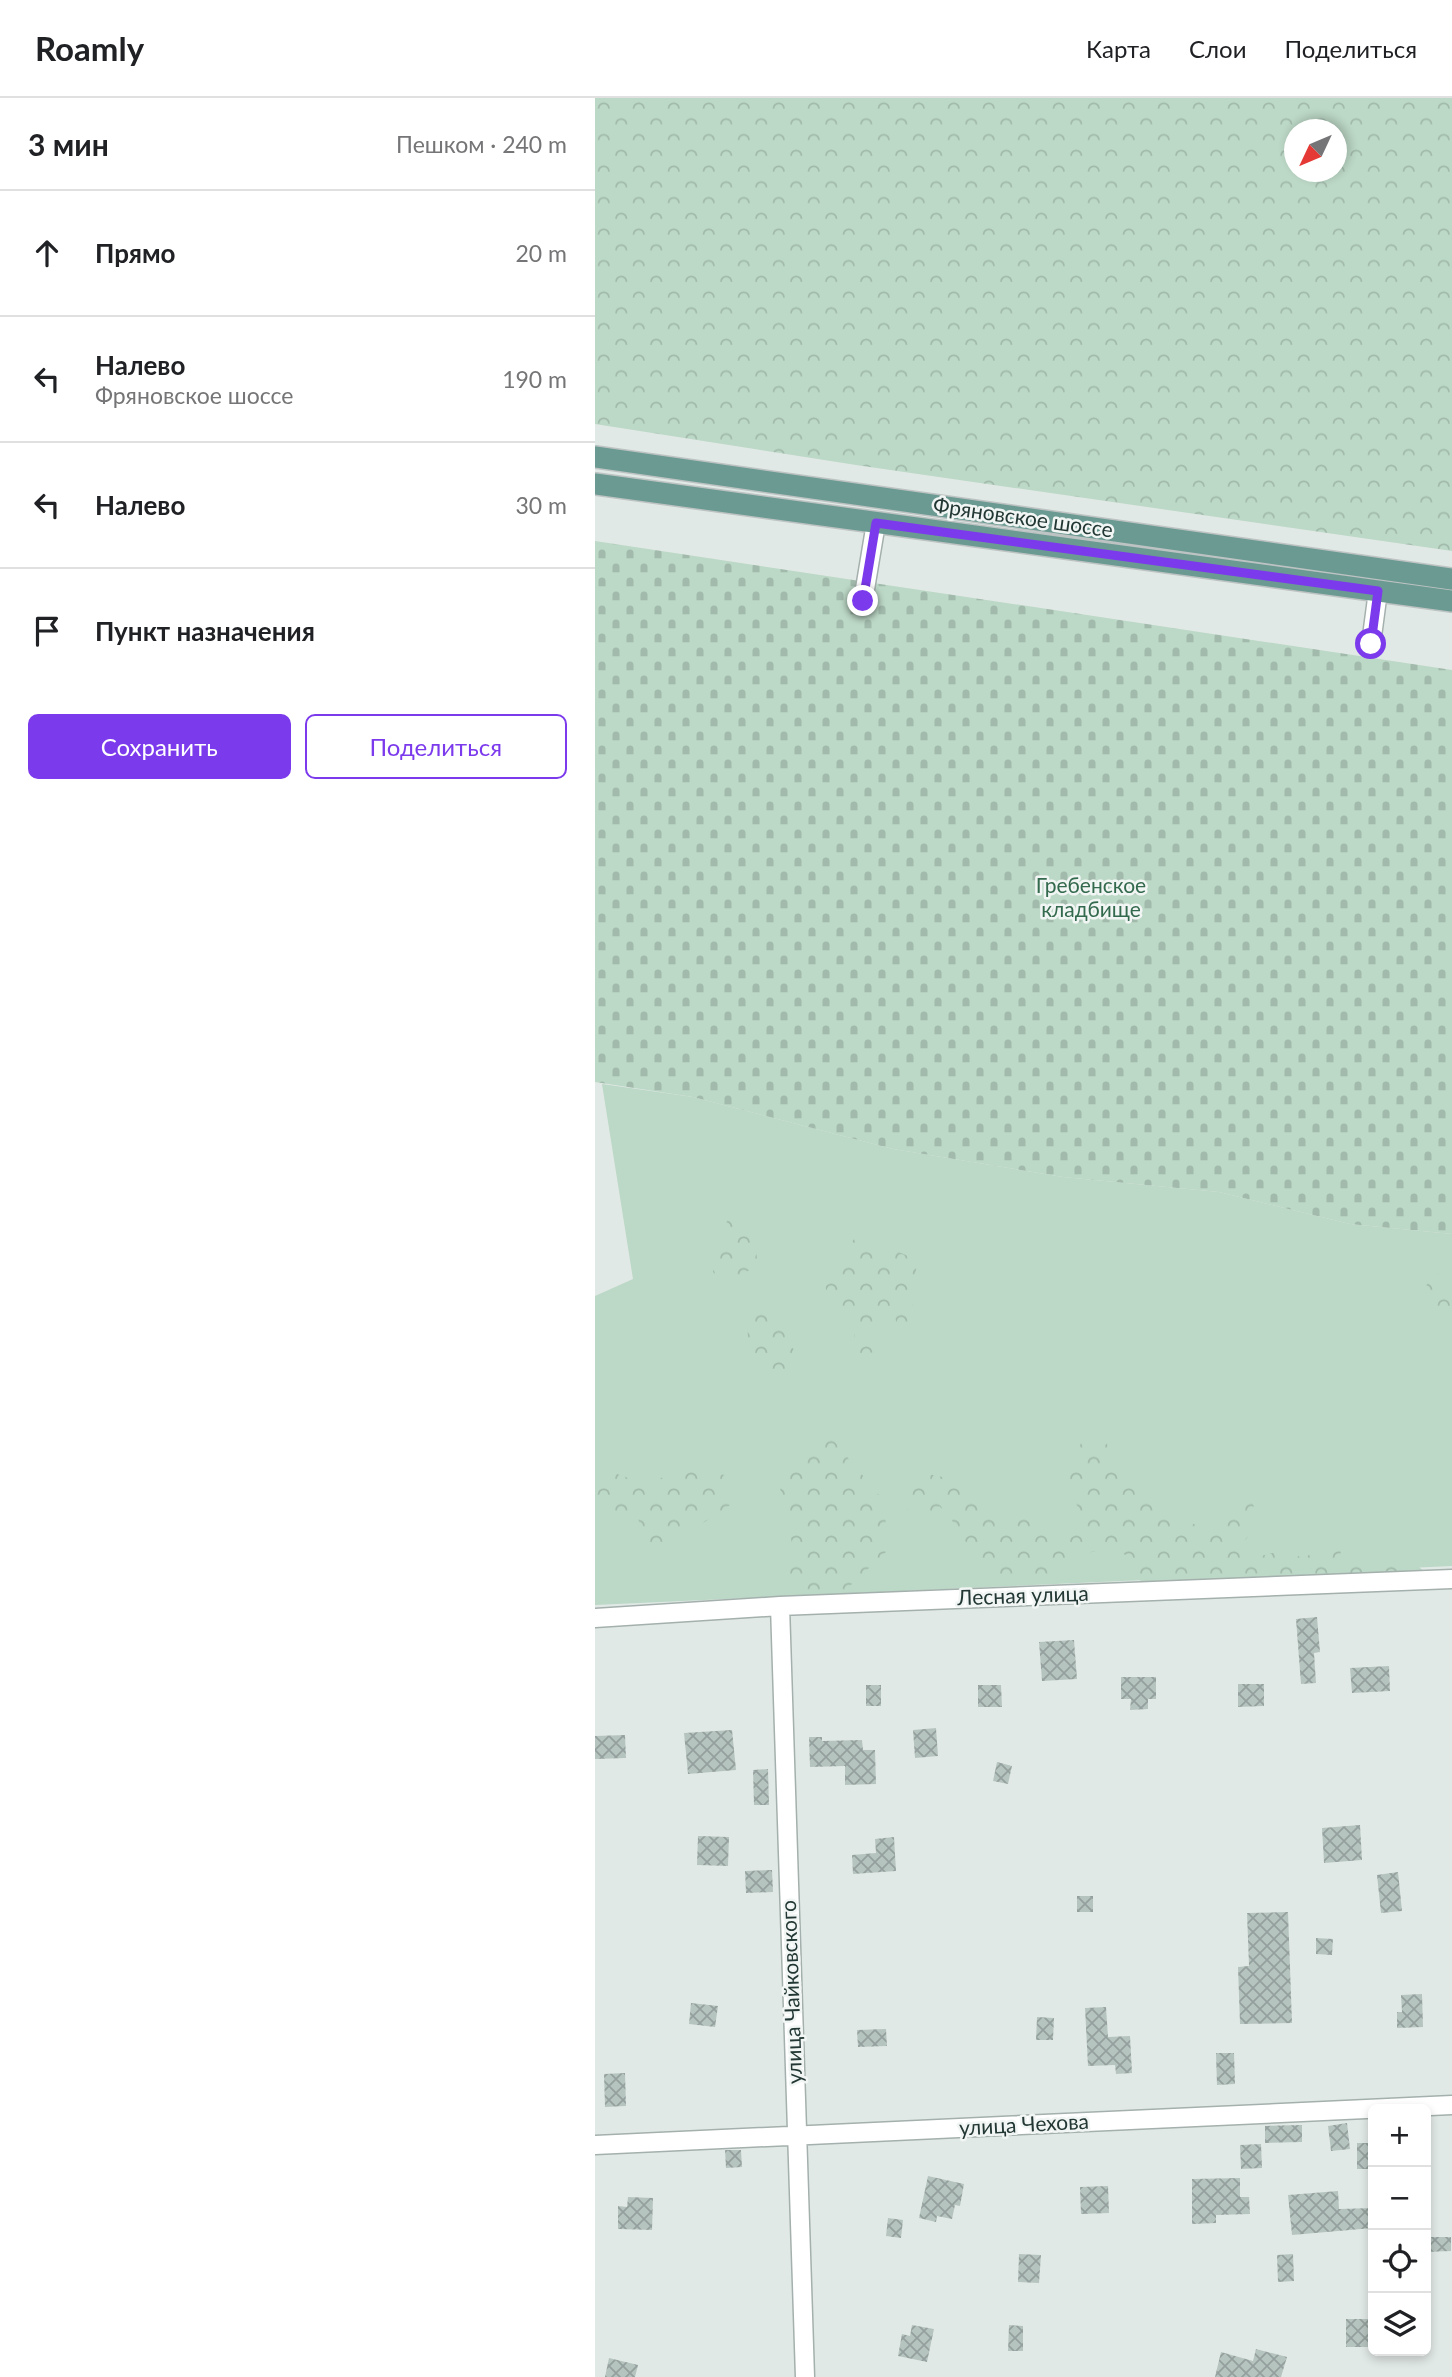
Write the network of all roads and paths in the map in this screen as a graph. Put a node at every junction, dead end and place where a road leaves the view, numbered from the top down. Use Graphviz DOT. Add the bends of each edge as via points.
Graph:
graph roads {
  1 [pos="595,457"];
  2 [pos="595,484"];
  3 [pos="876,523"];
  4 [pos="1452,579"];
  5 [pos="1378,591"];
  6 [pos="863,601"];
  7 [pos="1452,601"];
  8 [pos="1371,644"];
  9 [pos="1452,1578"];
  10 [pos="780,1606"];
  11 [pos="595,1618"];
  12 [pos="1452,2105"];
  13 [pos="796,2136"];
  14 [pos="595,2145"];
  15 [pos="805,2377"];
  1 -- 4 [label="main road, Фряновское шоссе"];
  2 -- 3 [label="main road, Фряновское шоссе"];
  3 -- 5 [label="main road, Фряновское шоссе"];
  3 -- 6 [label="street"];
  5 -- 7 [label="main road, Фряновское шоссе"];
  5 -- 8 [label="street"];
  9 -- 10 [label="street, Лесная улица"];
  10 -- 11 [label="street, Лесная улица"];
  10 -- 13 [label="street, улица Чайковского"];
  12 -- 13 [label="street, улица Чехова"];
  13 -- 14 [label="street, улица Чехова"];
  13 -- 15 [label="street, улица Чайковского"];
}
